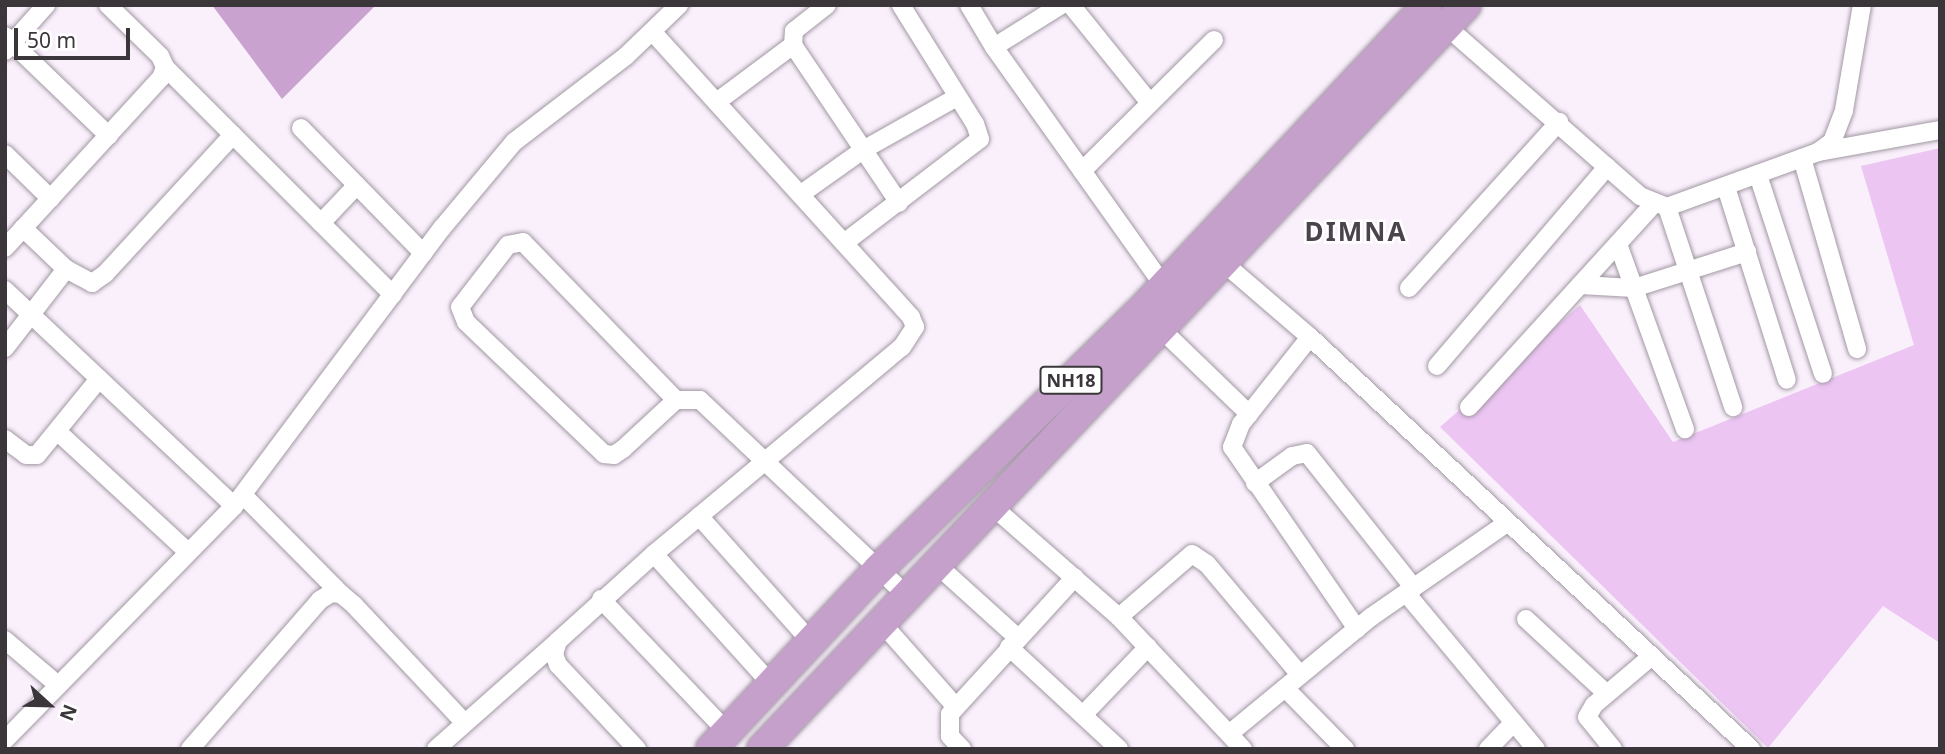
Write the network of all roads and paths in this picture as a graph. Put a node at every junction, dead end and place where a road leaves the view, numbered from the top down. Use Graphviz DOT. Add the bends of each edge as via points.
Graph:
graph roads {
  1 [pos="46,5"];
  2 [pos="108,5"];
  3 [pos="679,5"];
  4 [pos="827,5"];
  5 [pos="901,5"];
  6 [pos="970,5"];
  7 [pos="1061,5"];
  8 [pos="1071,5"];
  9 [pos="1863,5"];
  10 [pos="1446,12"];
  11 [pos="653,32"];
  12 [pos="1214,40"];
  13 [pos="7,44"];
  14 [pos="793,46"];
  15 [pos="993,47"];
  16 [pos="165,67"];
  17 [pos="957,97"];
  18 [pos="718,101"];
  19 [pos="1150,103"];
  20 [pos="1559,122"];
  21 [pos="301,128"];
  22 [pos="1940,130"];
  23 [pos="233,135"];
  24 [pos="109,136"];
  25 [pos="863,150"];
  26 [pos="5,154"];
  27 [pos="1810,155"];
  28 [pos="1607,167"];
  29 [pos="1082,170"];
  30 [pos="1758,174"];
  31 [pos="357,185"];
  32 [pos="1726,187"];
  33 [pos="801,194"];
  34 [pos="51,199"];
  35 [pos="899,203"];
  36 [pos="1660,205"];
  37 [pos="321,223"];
  38 [pos="23,228"];
  39 [pos="844,243"];
  40 [pos="1618,244"];
  41 [pos="5,248"];
  42 [pos="423,253"];
  43 [pos="1212,253"];
  44 [pos="1747,253"];
  45 [pos="66,269"];
  46 [pos="1689,273"];
  47 [pos="1580,285"];
  48 [pos="1164,286"];
  49 [pos="1409,288"];
  50 [pos="1634,288"];
  51 [pos="5,290"];
  52 [pos="393,295"];
  53 [pos="31,314"];
  54 [pos="1160,328"];
  55 [pos="1310,337"];
  56 [pos="5,348"];
  57 [pos="1857,349"];
  58 [pos="1437,366"];
  59 [pos="1823,374"];
  60 [pos="99,379"];
  61 [pos="1787,380"];
  62 [pos="676,400"];
  63 [pos="1469,407"];
  64 [pos="1732,407"];
  65 [pos="1249,414"];
  66 [pos="1685,429"];
  67 [pos="58,432"];
  68 [pos="5,439"];
  69 [pos="768,463"];
  70 [pos="1255,484"];
  71 [pos="238,501"];
  72 [pos="991,505"];
  73 [pos="699,516"];
  74 [pos="1507,523"];
  75 [pos="188,552"];
  76 [pos="654,554"];
  77 [pos="936,564"];
  78 [pos="879,569"];
  79 [pos="1075,578"];
  80 [pos="1410,590"];
  81 [pos="341,594"];
  82 [pos="906,595"];
  83 [pos="601,599"];
  84 [pos="1119,617"];
  85 [pos="1526,619"];
  86 [pos="881,622"];
  87 [pos="1357,629"];
  88 [pos="5,640"];
  89 [pos="558,641"];
  90 [pos="1013,642"];
  91 [pos="813,644"];
  92 [pos="1148,647"];
  93 [pos="1652,656"];
  94 [pos="1300,675"];
  95 [pos="771,684"];
  96 [pos="58,685"];
  97 [pos="1285,688"];
  98 [pos="1607,694"];
  99 [pos="954,706"];
  100 [pos="1083,715"];
  101 [pos="464,722"];
  102 [pos="1514,722"];
  103 [pos="5,740"];
  104 [pos="719,741"];
  105 [pos="1234,743"];
  106 [pos="190,749"];
  107 [pos="436,749"];
  108 [pos="636,749"];
  109 [pos="762,749"];
  110 [pos="962,749"];
  111 [pos="1119,749"];
  112 [pos="1345,749"];
  113 [pos="1488,749"];
  114 [pos="1536,749"];
  115 [pos="1613,749"];
  116 [pos="1751,749"];
  1 -- 13 [label="street"];
  2 -- 16 [label="street" via="160,56"];
  3 -- 11 [label="street"];
  4 -- 14 [label="street" via="794,31"];
  5 -- 17 [label="street"];
  6 -- 15 [label="street"];
  7 -- 15 [label="street"];
  8 -- 19 [label="street"];
  9 -- 27 [label="street" via="1844,110 1832,142"];
  10 -- 20 [label="street"];
  10 -- 43 [label="highway, NH18"];
  11 -- 18 [label="street"];
  11 -- 42 [label="street" via="514,142"];
  12 -- 19 [label="street"];
  13 -- 24 [label="street"];
  14 -- 18 [label="street"];
  14 -- 25 [label="street"];
  15 -- 29 [label="street"];
  16 -- 23 [label="street"];
  16 -- 24 [label="street" via="153,89"];
  17 -- 25 [label="street"];
  17 -- 35 [label="street" via="979,139"];
  18 -- 33 [label="street"];
  19 -- 29 [label="street"];
  20 -- 28 [label="street"];
  20 -- 49 [label="street"];
  21 -- 31 [label="street"];
  22 -- 27 [label="street"];
  23 -- 37 [label="street"];
  23 -- 45 [label="street" via="105,274 92,283"];
  24 -- 34 [label="street"];
  25 -- 33 [label="street"];
  25 -- 35 [label="street"];
  26 -- 34 [label="street"];
  27 -- 30 [label="street"];
  27 -- 57 [label="street"];
  28 -- 36 [label="street"];
  28 -- 58 [label="street"];
  29 -- 48 [label="street"];
  30 -- 32 [label="street"];
  30 -- 59 [label="street"];
  31 -- 37 [label="street"];
  31 -- 42 [label="street"];
  32 -- 36 [label="street"];
  32 -- 44 [label="street"];
  33 -- 39 [label="street"];
  34 -- 38 [label="street"];
  35 -- 39 [label="street"];
  36 -- 40 [label="street"];
  36 -- 46 [label="street"];
  37 -- 52 [label="street"];
  38 -- 41 [label="street"];
  38 -- 45 [label="street"];
  39 -- 69 [label="street" via="915,327 902,347"];
  40 -- 47 [label="street"];
  40 -- 50 [label="street"];
  42 -- 52 [label="street"];
  43 -- 48 [label="highway, NH18"];
  43 -- 54 [label="highway, NH18"];
  43 -- 55 [label="street"];
  44 -- 46 [label="street"];
  44 -- 61 [label="street"];
  45 -- 53 [label="street"];
  46 -- 50 [label="street"];
  46 -- 64 [label="street"];
  47 -- 50 [label="street"];
  47 -- 63 [label="street"];
  48 -- 78 [label="highway, NH18"];
  50 -- 66 [label="street"];
  51 -- 53 [label="street"];
  52 -- 71 [label="street"];
  53 -- 56 [label="street"];
  53 -- 60 [label="street"];
  54 -- 65 [label="street"];
  54 -- 72 [label="highway, NH18"];
  55 -- 65 [label="street"];
  55 -- 74 [label="street"];
  60 -- 67 [label="street"];
  60 -- 71 [label="street"];
  62 -- 62 [label="street" via="623,449 614,455 604,454 466,322 460,307 508,245 523,242"];
  62 -- 69 [label="street" via="700,400"];
  65 -- 70 [label="street" via="1232,447"];
  67 -- 68 [label="street" via="37,455 26,456"];
  67 -- 75 [label="street"];
  69 -- 73 [label="street"];
  69 -- 78 [label="street"];
  70 -- 80 [label="street" via="1292,456 1307,453"];
  70 -- 87 [label="street"];
  71 -- 75 [label="street"];
  71 -- 81 [label="street"];
  72 -- 77 [label="highway, NH18"];
  72 -- 79 [label="street"];
  73 -- 76 [label="street"];
  73 -- 91 [label="street"];
  74 -- 80 [label="street"];
  74 -- 93 [label="street"];
  75 -- 96 [label="street"];
  76 -- 83 [label="street"];
  76 -- 95 [label="street"];
  77 -- 82 [label="highway, NH18"];
  77 -- 90 [label="street"];
  78 -- 82 [label="street"];
  78 -- 91 [label="highway, NH18"];
  79 -- 84 [label="street"];
  79 -- 90 [label="street"];
  80 -- 87 [label="street"];
  80 -- 102 [label="street"];
  81 -- 101 [label="street"];
  81 -- 106 [label="street" via="320,600"];
  82 -- 86 [label="highway, NH18"];
  83 -- 89 [label="street"];
  83 -- 104 [label="street"];
  84 -- 92 [label="street"];
  84 -- 94 [label="street" via="1184,556 1192,554 1207,564"];
  85 -- 98 [label="street"];
  86 -- 99 [label="street"];
  86 -- 109 [label="highway, NH18"];
  87 -- 94 [label="street"];
  88 -- 96 [label="street"];
  89 -- 101 [label="street"];
  89 -- 108 [label="street" via="554,654 558,665"];
  90 -- 99 [label="street"];
  90 -- 100 [label="street"];
  91 -- 95 [label="highway, NH18"];
  92 -- 100 [label="street"];
  92 -- 105 [label="street"];
  93 -- 98 [label="street"];
  93 -- 116 [label="street"];
  94 -- 97 [label="street"];
  95 -- 104 [label="highway, NH18"];
  96 -- 103 [label="street"];
  97 -- 105 [label="street"];
  97 -- 112 [label="street"];
  98 -- 115 [label="street" via="1587,717"];
  99 -- 110 [label="street" via="947,725"];
  100 -- 111 [label="street"];
  101 -- 107 [label="street"];
  102 -- 113 [label="street"];
  102 -- 114 [label="street"];
}
